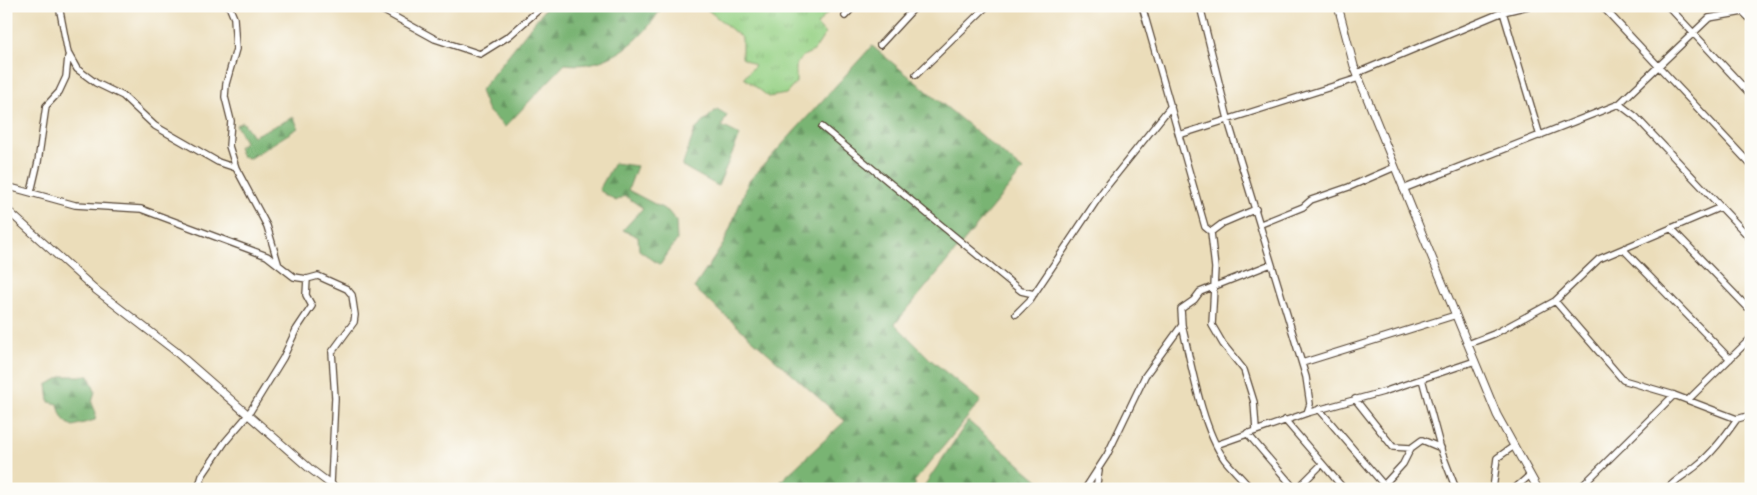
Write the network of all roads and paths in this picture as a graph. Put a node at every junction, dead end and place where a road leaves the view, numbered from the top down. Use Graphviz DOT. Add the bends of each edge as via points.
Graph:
graph roads {
  1 [pos="59,6"];
  2 [pos="229,6"];
  3 [pos="375,6"];
  4 [pos="543,6"];
  5 [pos="854,6"];
  6 [pos="916,6"];
  7 [pos="987,6"];
  8 [pos="1142,6"];
  9 [pos="1200,6"];
  10 [pos="1338,6"];
  11 [pos="1528,6"];
  12 [pos="1602,6"];
  13 [pos="1668,6"];
  14 [pos="1737,6"];
  15 [pos="1503,9"];
  16 [pos="1743,12"];
  17 [pos="845,16"];
  18 [pos="1751,20"];
  19 [pos="1693,34"];
  20 [pos="880,45"];
  21 [pos="68,53"];
  22 [pos="1659,66"];
  23 [pos="916,75"];
  24 [pos="1358,75"];
  25 [pos="1751,95"];
  26 [pos="1620,104"];
  27 [pos="1171,106"];
  28 [pos="1228,121"];
  29 [pos="822,127"];
  30 [pos="1179,135"];
  31 [pos="1540,136"];
  32 [pos="1751,165"];
  33 [pos="1395,167"];
  34 [pos="236,168"];
  35 [pos="6,186"];
  36 [pos="1403,188"];
  37 [pos="31,192"];
  38 [pos="1721,207"];
  39 [pos="6,209"];
  40 [pos="1256,209"];
  41 [pos="1261,224"];
  42 [pos="1671,228"];
  43 [pos="1211,232"];
  44 [pos="1751,239"];
  45 [pos="1623,249"];
  46 [pos="278,263"];
  47 [pos="1271,264"];
  48 [pos="307,279"];
  49 [pos="1213,286"];
  50 [pos="1034,294"];
  51 [pos="1555,301"];
  52 [pos="1751,311"];
  53 [pos="1016,314"];
  54 [pos="1456,315"];
  55 [pos="1182,325"];
  56 [pos="1751,338"];
  57 [pos="1468,344"];
  58 [pos="1730,359"];
  59 [pos="1475,362"];
  60 [pos="1302,364"];
  61 [pos="1422,379"];
  62 [pos="1674,395"];
  63 [pos="1355,400"];
  64 [pos="1688,400"];
  65 [pos="1319,410"];
  66 [pos="1307,413"];
  67 [pos="248,415"];
  68 [pos="1751,415"];
  69 [pos="1737,419"];
  70 [pos="1285,420"];
  71 [pos="1256,430"];
  72 [pos="1247,433"];
  73 [pos="1216,444"];
  74 [pos="1514,446"];
  75 [pos="1411,448"];
  76 [pos="1441,448"];
  77 [pos="1322,464"];
  78 [pos="1099,469"];
  79 [pos="1530,475"];
  80 [pos="334,486"];
  81 [pos="1304,486"];
  82 [pos="1381,486"];
  83 [pos="198,489"];
  84 [pos="1085,489"];
  85 [pos="1096,489"];
  86 [pos="1251,489"];
  87 [pos="1296,489"];
  88 [pos="1344,489"];
  89 [pos="1456,489"];
  90 [pos="1493,489"];
  91 [pos="1514,489"];
  92 [pos="1538,489"];
  93 [pos="1579,489"];
  94 [pos="1668,489"];
  1 -- 21 [label="street"];
  2 -- 34 [label="street" via="234,18 236,49 225,97 231,121 229,146"];
  3 -- 4 [label="street" via="434,39 480,54 509,36"];
  5 -- 17 [label="street"];
  6 -- 20 [label="street"];
  7 -- 23 [label="street"];
  8 -- 27 [label="street"];
  9 -- 28 [label="street"];
  10 -- 24 [label="street"];
  11 -- 15 [label="street"];
  12 -- 22 [label="street"];
  13 -- 19 [label="street"];
  14 -- 16 [label="street"];
  15 -- 24 [label="street"];
  15 -- 31 [label="street"];
  16 -- 18 [label="street"];
  16 -- 19 [label="street" via="1709,18"];
  19 -- 22 [label="street"];
  19 -- 25 [label="street"];
  21 -- 34 [label="street" via="77,69 123,96 155,126 218,162"];
  21 -- 37 [label="street" via="66,77 59,92 46,106"];
  22 -- 26 [label="street"];
  22 -- 32 [label="street"];
  24 -- 28 [label="street"];
  24 -- 33 [label="street"];
  26 -- 31 [label="street"];
  26 -- 38 [label="street"];
  27 -- 30 [label="street"];
  27 -- 50 [label="street" via="1103,191"];
  28 -- 30 [label="street"];
  28 -- 40 [label="street"];
  29 -- 50 [label="street" via="1021,291"];
  30 -- 43 [label="street" via="1205,227"];
  31 -- 36 [label="street"];
  33 -- 36 [label="street"];
  33 -- 41 [label="street" via="1311,200 1304,207"];
  34 -- 46 [label="street" via="267,226"];
  35 -- 37 [label="street"];
  36 -- 54 [label="street"];
  37 -- 46 [label="street" via="75,205 141,209 226,239"];
  38 -- 42 [label="street"];
  38 -- 44 [label="street"];
  39 -- 67 [label="street" via="96,290 174,350"];
  40 -- 41 [label="street"];
  40 -- 43 [label="street"];
  41 -- 47 [label="street"];
  42 -- 45 [label="street"];
  42 -- 52 [label="street"];
  43 -- 49 [label="street" via="1215,268"];
  45 -- 51 [label="street" via="1599,259"];
  45 -- 58 [label="street"];
  46 -- 48 [label="street" via="294,277"];
  47 -- 49 [label="street"];
  47 -- 60 [label="street"];
  48 -- 67 [label="street" via="306,296 312,306"];
  48 -- 80 [label="street" via="318,276 347,289 352,295 355,315 354,322 332,352"];
  49 -- 55 [label="street" via="1181,308"];
  49 -- 71 [label="street" via="1212,325 1244,370 1254,402"];
  50 -- 53 [label="street"];
  51 -- 57 [label="street" via="1494,334"];
  51 -- 62 [label="street" via="1624,380"];
  54 -- 57 [label="street"];
  54 -- 60 [label="street"];
  55 -- 73 [label="street" via="1197,388"];
  55 -- 78 [label="street" via="1145,376"];
  56 -- 58 [label="street"];
  57 -- 59 [label="street"];
  58 -- 64 [label="street"];
  59 -- 61 [label="street"];
  59 -- 74 [label="street"];
  60 -- 66 [label="street" via="1310,396"];
  61 -- 63 [label="street"];
  61 -- 76 [label="street"];
  62 -- 64 [label="street"];
  62 -- 93 [label="street"];
  63 -- 65 [label="street"];
  63 -- 75 [label="street" via="1393,447"];
  64 -- 69 [label="street"];
  65 -- 66 [label="street"];
  65 -- 82 [label="street"];
  66 -- 70 [label="street"];
  67 -- 80 [label="street"];
  67 -- 83 [label="street" via="202,476"];
  68 -- 69 [label="street"];
  69 -- 94 [label="street" via="1696,467"];
  70 -- 71 [label="street"];
  70 -- 77 [label="street"];
  71 -- 72 [label="street"];
  72 -- 73 [label="street"];
  72 -- 87 [label="street"];
  73 -- 86 [label="street" via="1225,460"];
  74 -- 79 [label="street"];
  74 -- 90 [label="street" via="1497,458"];
  75 -- 76 [label="street" via="1422,440"];
  75 -- 82 [label="street" via="1403,464"];
  76 -- 89 [label="street"];
  77 -- 81 [label="street"];
  77 -- 88 [label="street"];
  78 -- 84 [label="street"];
  78 -- 85 [label="street"];
  79 -- 91 [label="street"];
  79 -- 92 [label="street"];
  81 -- 87 [label="street"];
}
